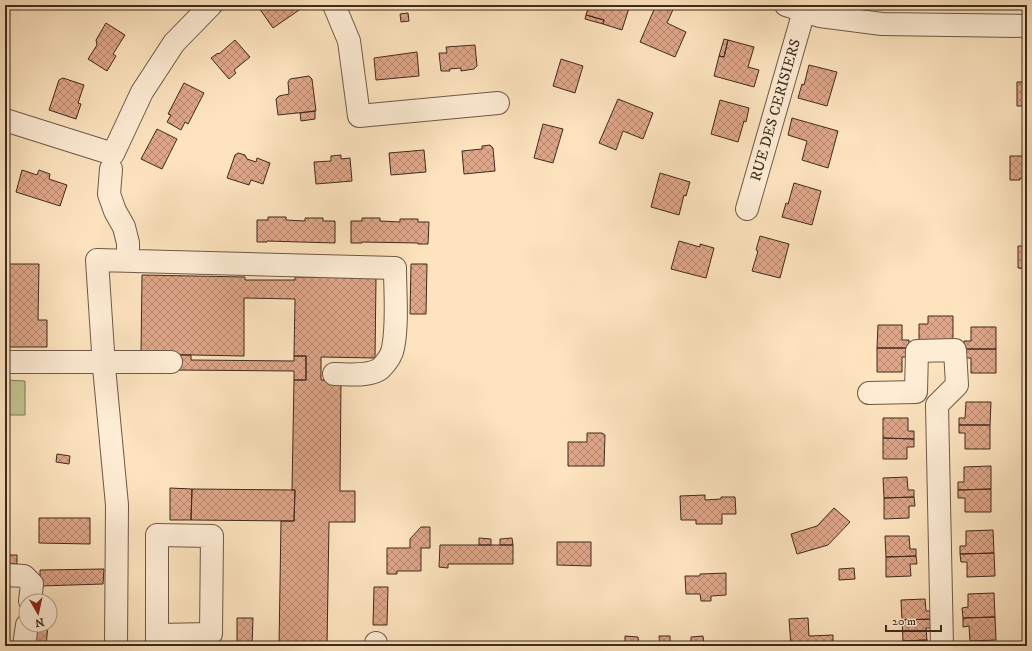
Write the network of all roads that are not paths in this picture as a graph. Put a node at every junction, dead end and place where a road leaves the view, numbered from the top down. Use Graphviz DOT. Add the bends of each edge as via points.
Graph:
graph roads {
  1 [pos="211,5"];
  2 [pos="334,5"];
  3 [pos="795,8"];
  4 [pos="1027,26"];
  5 [pos="498,103"];
  6 [pos="5,120"];
  7 [pos="112,162"];
  8 [pos="747,208"];
  9 [pos="128,261"];
  10 [pos="5,362"];
  11 [pos="104,362"];
  12 [pos="171,362"];
  13 [pos="334,374"];
  14 [pos="916,392"];
  15 [pos="869,393"];
  16 [pos="937,405"];
  17 [pos="5,575"];
  18 [pos="31,593"];
  19 [pos="26,633"];
  20 [pos="157,640"];
  21 [pos="24,646"];
  22 [pos="116,646"];
  23 [pos="942,646"];
  1 -- 7 [label="street" via="174,44 142,92"];
  2 -- 5 [label="street" via="349,41 359,116"];
  3 -- 4 [label="street, RUE DES CERISIERS" via="820,16 882,24"];
  3 -- 8 [label="street, RUE DES CERISIERS"];
  6 -- 7 [label="street"];
  7 -- 9 [label="street" via="109,194 124,227 128,243"];
  9 -- 11 [label="street" via="97,260"];
  9 -- 13 [label="street" via="395,268 393,350 379,369 365,374"];
  10 -- 11 [label="street"];
  11 -- 12 [label="street"];
  11 -- 22 [label="street" via="117,505"];
  14 -- 15 [label="street"];
  14 -- 16 [label="street"];
  14 -- 16 [label="street" via="917,351 955,350 957,385"];
  16 -- 23 [label="street"];
  17 -- 18 [label="street" via="24,576 32,584"];
  19 -- 21 [label="street"];
  20 -- 20 [label="street" via="157,536 212,536 212,634"];
}
